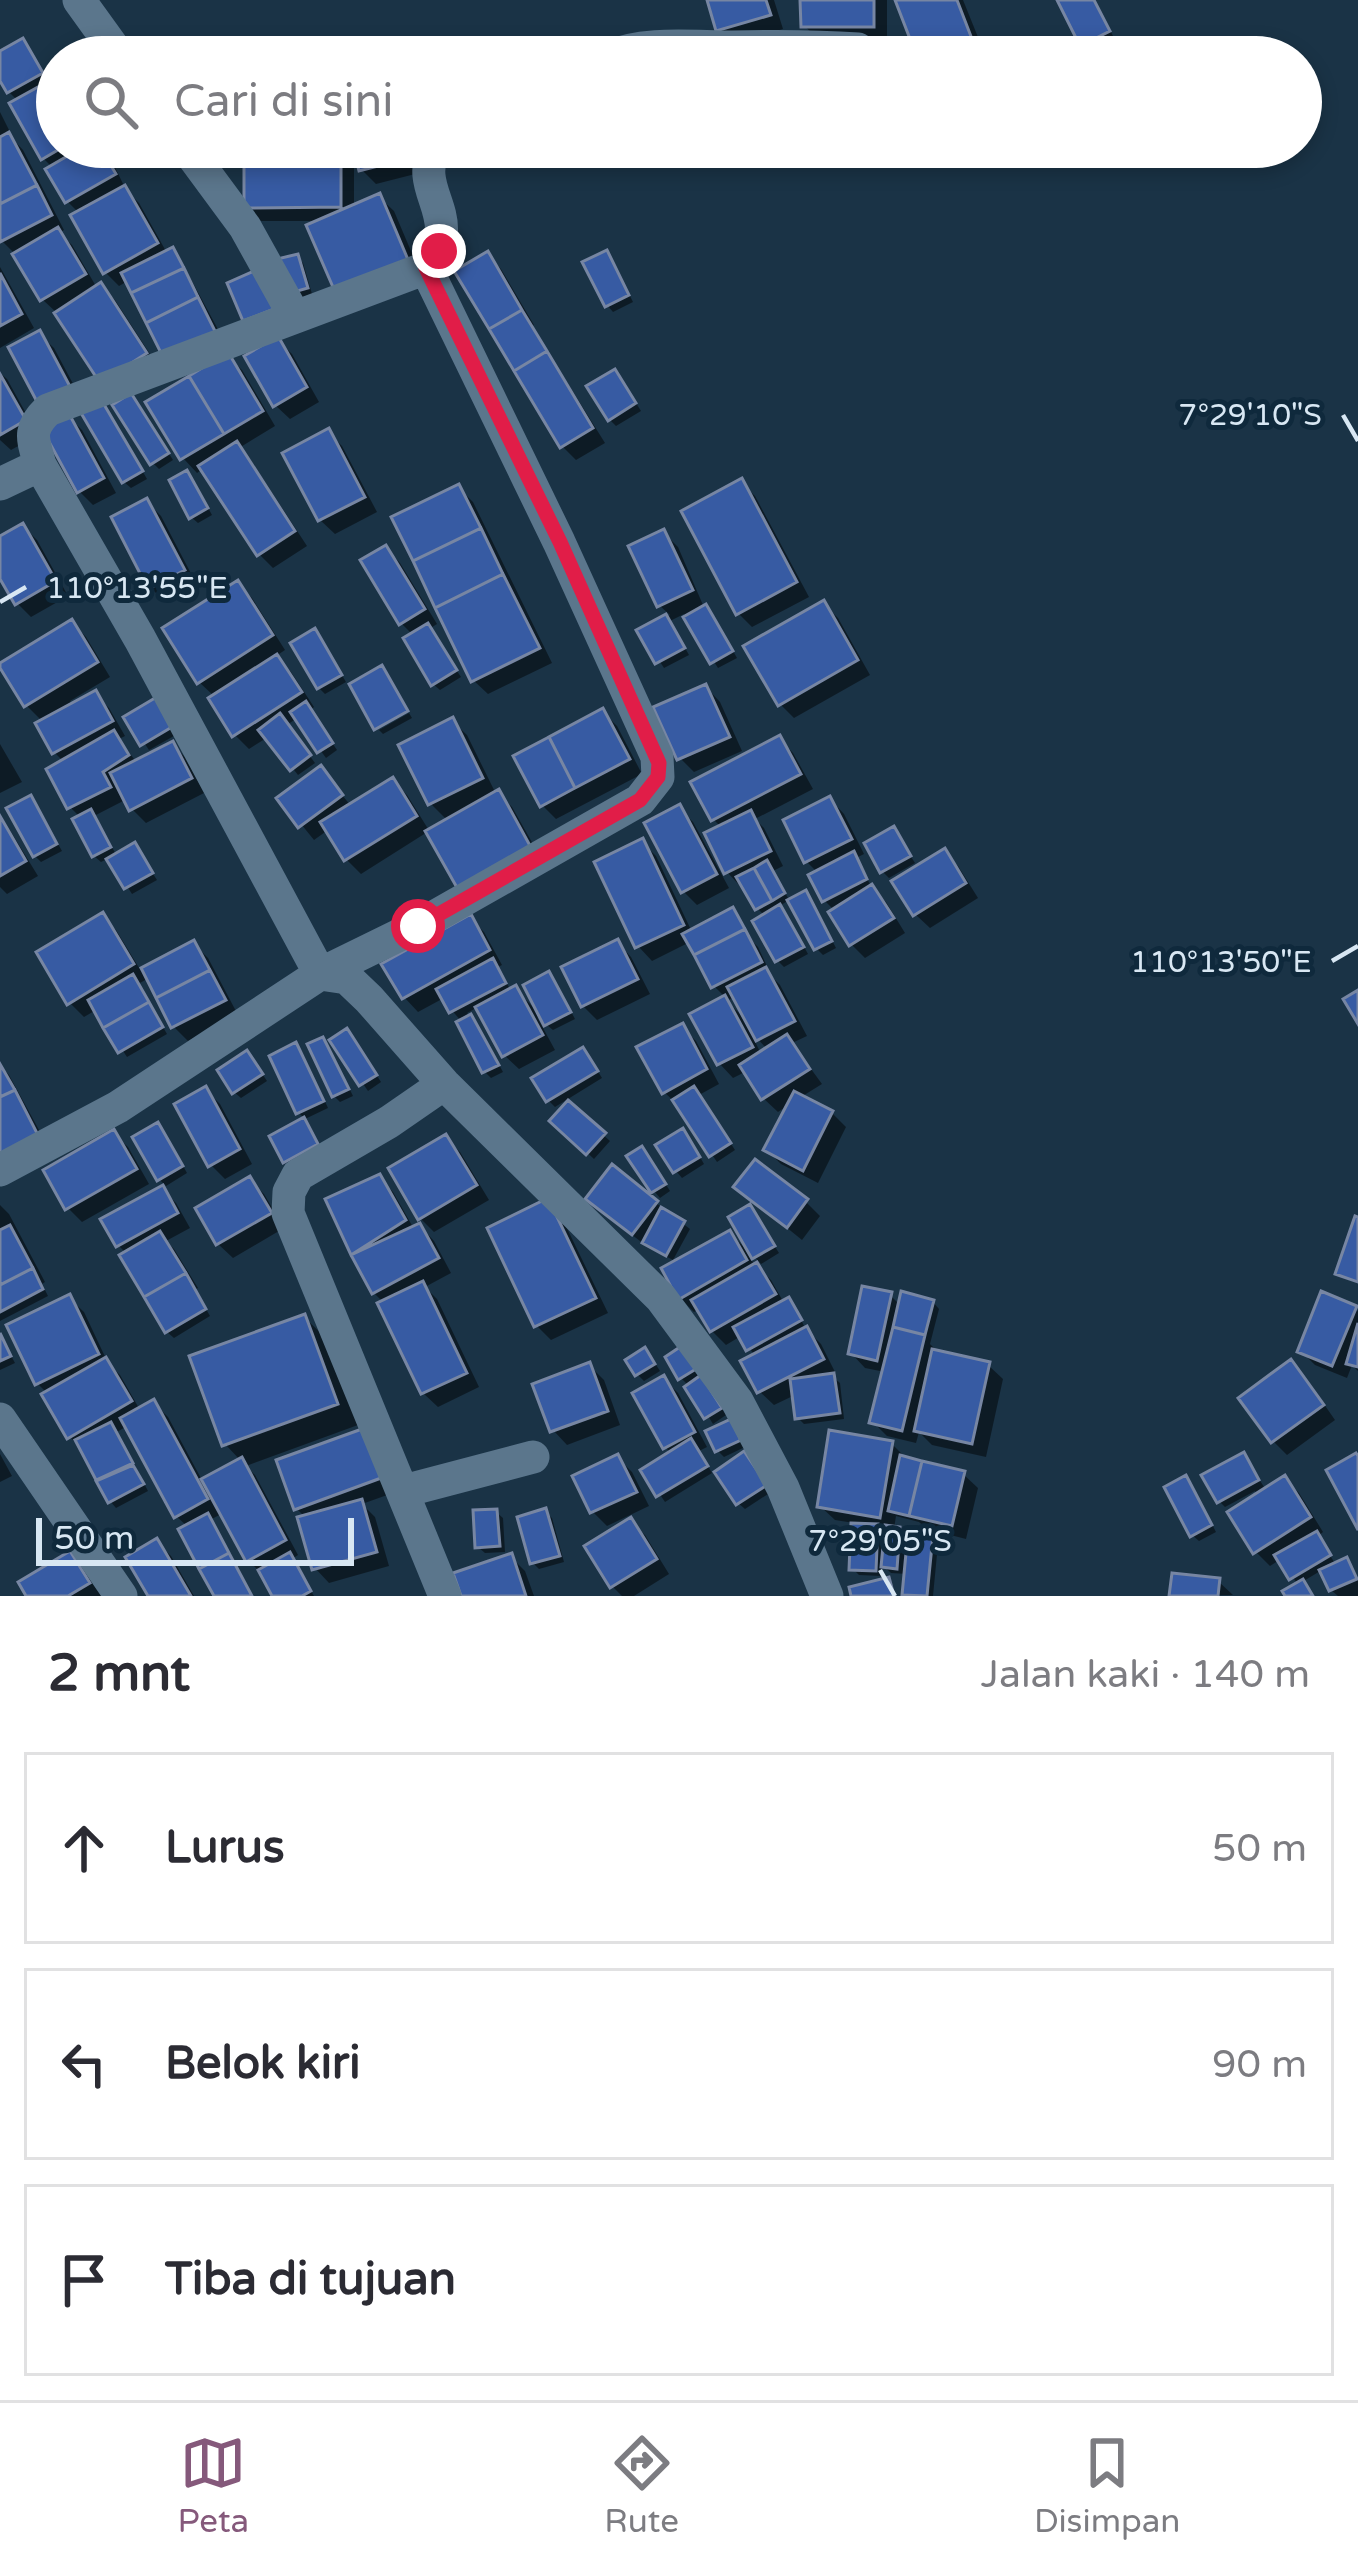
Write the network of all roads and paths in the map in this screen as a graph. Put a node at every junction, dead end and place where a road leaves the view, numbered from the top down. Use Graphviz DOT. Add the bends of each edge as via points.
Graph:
graph roads {
  1 [pos="79,0"];
  2 [pos="105,36"];
  3 [pos="201,168"];
  4 [pos="429,168"];
  5 [pos="426,268"];
  6 [pos="295,317"];
  7 [pos="40,465"];
  8 [pos="0,484"];
  9 [pos="320,974"];
  10 [pos="443,1084"];
  11 [pos="0,1170"];
  12 [pos="0,1419"];
  13 [pos="533,1457"];
  14 [pos="404,1491"];
  15 [pos="121,1596"];
  16 [pos="445,1596"];
  17 [pos="827,1596"];
  1 -- 2 [label="street"];
  3 -- 6 [label="street"];
  4 -- 5 [label="street" via="443,230"];
  5 -- 6 [label="street"];
  5 -- 9 [label="street" via="648,735 658,777 640,800"];
  6 -- 7 [label="street" via="49,410 32,437"];
  7 -- 8 [label="street"];
  7 -- 9 [label="street"];
  9 -- 10 [label="street" via="347,978"];
  9 -- 11 [label="street" via="118,1107"];
  10 -- 14 [label="street" via="298,1174 289,1192 288,1213"];
  10 -- 17 [label="street" via="674,1315 737,1401"];
  12 -- 15 [label="street"];
  13 -- 14 [label="street"];
  14 -- 16 [label="street"];
}
